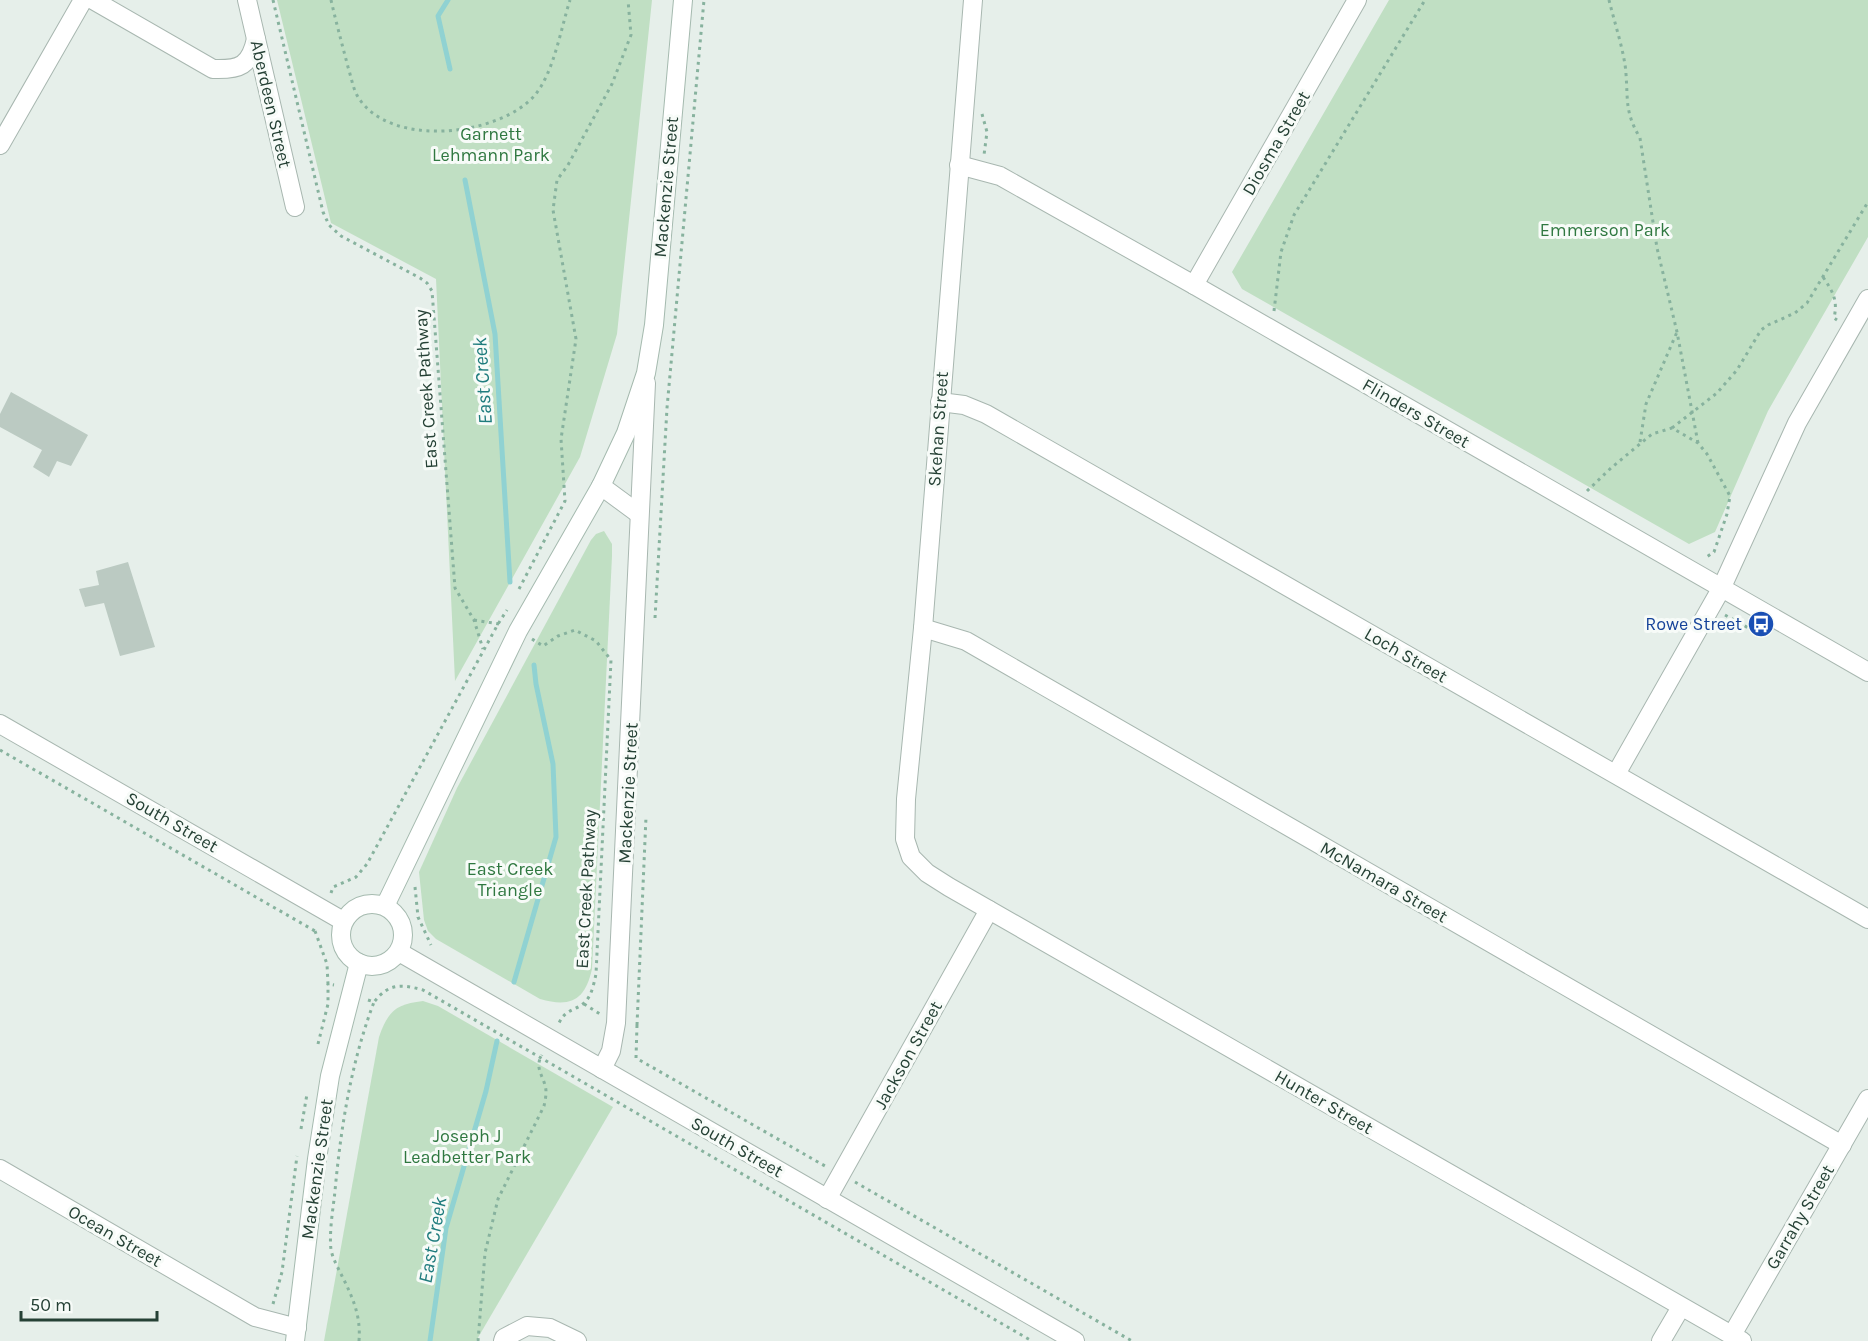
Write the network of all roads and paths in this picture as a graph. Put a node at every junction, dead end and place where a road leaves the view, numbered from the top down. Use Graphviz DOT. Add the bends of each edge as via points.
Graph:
graph roads {
  1 [pos="84,0"];
  2 [pos="93,0"];
  3 [pos="247,0"];
  4 [pos="273,0"];
  5 [pos="331,0"];
  6 [pos="570,0"];
  7 [pos="628,0"];
  8 [pos="683,0"];
  9 [pos="704,0"];
  10 [pos="973,0"];
  11 [pos="1357,0"];
  12 [pos="1425,0"];
  13 [pos="1609,0"];
  14 [pos="256,39"];
  15 [pos="0,145"];
  16 [pos="959,165"];
  17 [pos="1868,202"];
  18 [pos="295,207"];
  19 [pos="1823,277"];
  20 [pos="1194,285"];
  21 [pos="1868,299"];
  22 [pos="1274,314"];
  23 [pos="1851,328"];
  24 [pos="1677,332"];
  25 [pos="646,373"];
  26 [pos="940,402"];
  27 [pos="1693,413"];
  28 [pos="1672,428"];
  29 [pos="1698,442"];
  30 [pos="1640,444"];
  31 [pos="601,486"];
  32 [pos="1578,507"];
  33 [pos="639,514"];
  34 [pos="1698,556"];
  35 [pos="528,573"];
  36 [pos="1721,589"];
  37 [pos="1711,606"];
  38 [pos="508,610"];
  39 [pos="655,619"];
  40 [pos="474,620"];
  41 [pos="498,624"];
  42 [pos="1766,627"];
  43 [pos="923,628"];
  44 [pos="518,631"];
  45 [pos="483,650"];
  46 [pos="1868,672"];
  47 [pos="0,724"];
  48 [pos="0,750"];
  49 [pos="1616,774"];
  50 [pos="646,809"];
  51 [pos="911,857"];
  52 [pos="415,887"];
  53 [pos="331,893"];
  54 [pos="385,906"];
  55 [pos="989,910"];
  56 [pos="1868,919"];
  57 [pos="343,921"];
  58 [pos="432,945"];
  59 [pos="399,952"];
  60 [pos="359,963"];
  61 [pos="334,985"];
  62 [pos="368,1000"];
  63 [pos="374,1002"];
  64 [pos="637,1025"];
  65 [pos="550,1039"];
  66 [pos="540,1058"];
  67 [pos="602,1069"];
  68 [pos="1868,1099"];
  69 [pos="1842,1145"];
  70 [pos="0,1169"];
  71 [pos="827,1199"];
  72 [pos="1681,1306"];
  73 [pos="296,1334"];
  74 [pos="1737,1338"];
  75 [pos="503,1340"];
  76 [pos="359,1341"];
  77 [pos="478,1341"];
  78 [pos="577,1341"];
  79 [pos="1032,1341"];
  80 [pos="1076,1341"];
  81 [pos="1661,1341"];
  1 -- 15 [label="street"];
  2 -- 14 [label="street" via="213,69 241,67 253,53"];
  3 -- 14 [label="street, Aberdeen Street"];
  4 -- 40 [label="path, East Creek Pathway" via="329,225 341,236 420,278 432,291 455,588"];
  5 -- 6 [label="path" via="357,96 386,121 434,132 483,125 525,106 546,75"];
  7 -- 35 [label="path" via="631,35 624,54 592,123 557,180 553,210 576,339 561,439 565,501"];
  8 -- 25 [label="street, Mackenzie Street" via="654,325"];
  9 -- 39 [label="path" via="667,408"];
  10 -- 16 [label="street, Skehan Street"];
  11 -- 20 [label="street, Diosma Street"];
  12 -- 22 [label="path" via="1294,215 1281,252"];
  13 -- 24 [label="path" via="1626,74 1627,106 1640,138 1657,248"];
  14 -- 18 [label="street, Aberdeen Street"];
  16 -- 20 [label="street, Flinders Street" via="1000,176"];
  16 -- 26 [label="street, Skehan Street"];
  17 -- 19 [label="path"];
  19 -- 23 [label="path" via="1837,300 1834,318"];
  19 -- 27 [label="path" via="1807,303 1761,330 1737,370 1718,393"];
  20 -- 32 [label="street, Flinders Street"];
  21 -- 23 [label="street"];
  23 -- 36 [label="street" via="1797,423"];
  24 -- 27 [label="path"];
  24 -- 30 [label="path" via="1646,404"];
  25 -- 31 [label="street, Mackenzie Street" via="626,434"];
  25 -- 33 [label="street, Mackenzie Street"];
  26 -- 43 [label="street, Skehan Street"];
  26 -- 49 [label="street, Loch Street" via="964,405 986,414"];
  27 -- 28 [label="path"];
  27 -- 29 [label="path"];
  28 -- 29 [label="path"];
  28 -- 30 [label="path" via="1652,434"];
  29 -- 34 [label="path" via="1730,496 1728,514 1714,552 1706,558"];
  30 -- 32 [label="path" via="1590,487"];
  31 -- 33 [label="street"];
  31 -- 44 [label="street, Mackenzie Street"];
  32 -- 36 [label="street, Flinders Street"];
  33 -- 67 [label="street, Mackenzie Street" via="616,1023 611,1051"];
  36 -- 37 [label="street"];
  36 -- 46 [label="street, Flinders Street"];
  37 -- 42 [label="path" via="1761,635"];
  37 -- 49 [label="street"];
  38 -- 41 [label="path"];
  40 -- 41 [label="path"];
  40 -- 45 [label="path"];
  41 -- 44 [label="path"];
  41 -- 45 [label="path"];
  43 -- 51 [label="street, Skehan Street" via="906,799 905,839"];
  43 -- 69 [label="street, McNamara Street" via="966,641"];
  44 -- 54 [label="street, Mackenzie Street"];
  44 -- 65 [label="path, East Creek Pathway" via="543,646 576,630 596,640 611,660 596,974 590,996 562,1017"];
  45 -- 53 [label="path" via="367,864 356,877 333,887"];
  47 -- 57 [label="street, South Street"];
  48 -- 61 [label="path" via="316,929 327,964 327,981"];
  49 -- 56 [label="street, Loch Street"];
  50 -- 64 [label="path"];
  51 -- 55 [label="street, Hunter Street" via="927,873"];
  52 -- 58 [label="path" via="418,917"];
  54 -- 57 [label="street" via="365,903"];
  54 -- 59 [label="street" via="402,925"];
  55 -- 71 [label="street, Jackson Street"];
  55 -- 72 [label="street, Hunter Street"];
  57 -- 60 [label="street" via="340,940 350,958"];
  59 -- 60 [label="street" via="381,965"];
  59 -- 65 [label="street, South Street"];
  60 -- 73 [label="street, Mackenzie Street" via="330,1076"];
  62 -- 63 [label="path"];
  63 -- 66 [label="path" via="383,991 397,986 423,990"];
  63 -- 76 [label="path" via="349,1087 331,1239 332,1253 359,1317"];
  65 -- 66 [label="path, East Creek Pathway"];
  65 -- 67 [label="street, South Street"];
  66 -- 77 [label="path" via="539,1072 546,1090 544,1107 498,1199 485,1253"];
  66 -- 79 [label="path"];
  67 -- 71 [label="street, South Street"];
  68 -- 69 [label="street, Garrahy Street"];
  69 -- 74 [label="street, Garrahy Street"];
  70 -- 73 [label="street, Ocean Street" via="255,1317"];
  71 -- 80 [label="street, South Street"];
  72 -- 74 [label="street, Hunter Street"];
  72 -- 81 [label="street"];
  75 -- 78 [label="street" via="527,1326 550,1328"];
}
